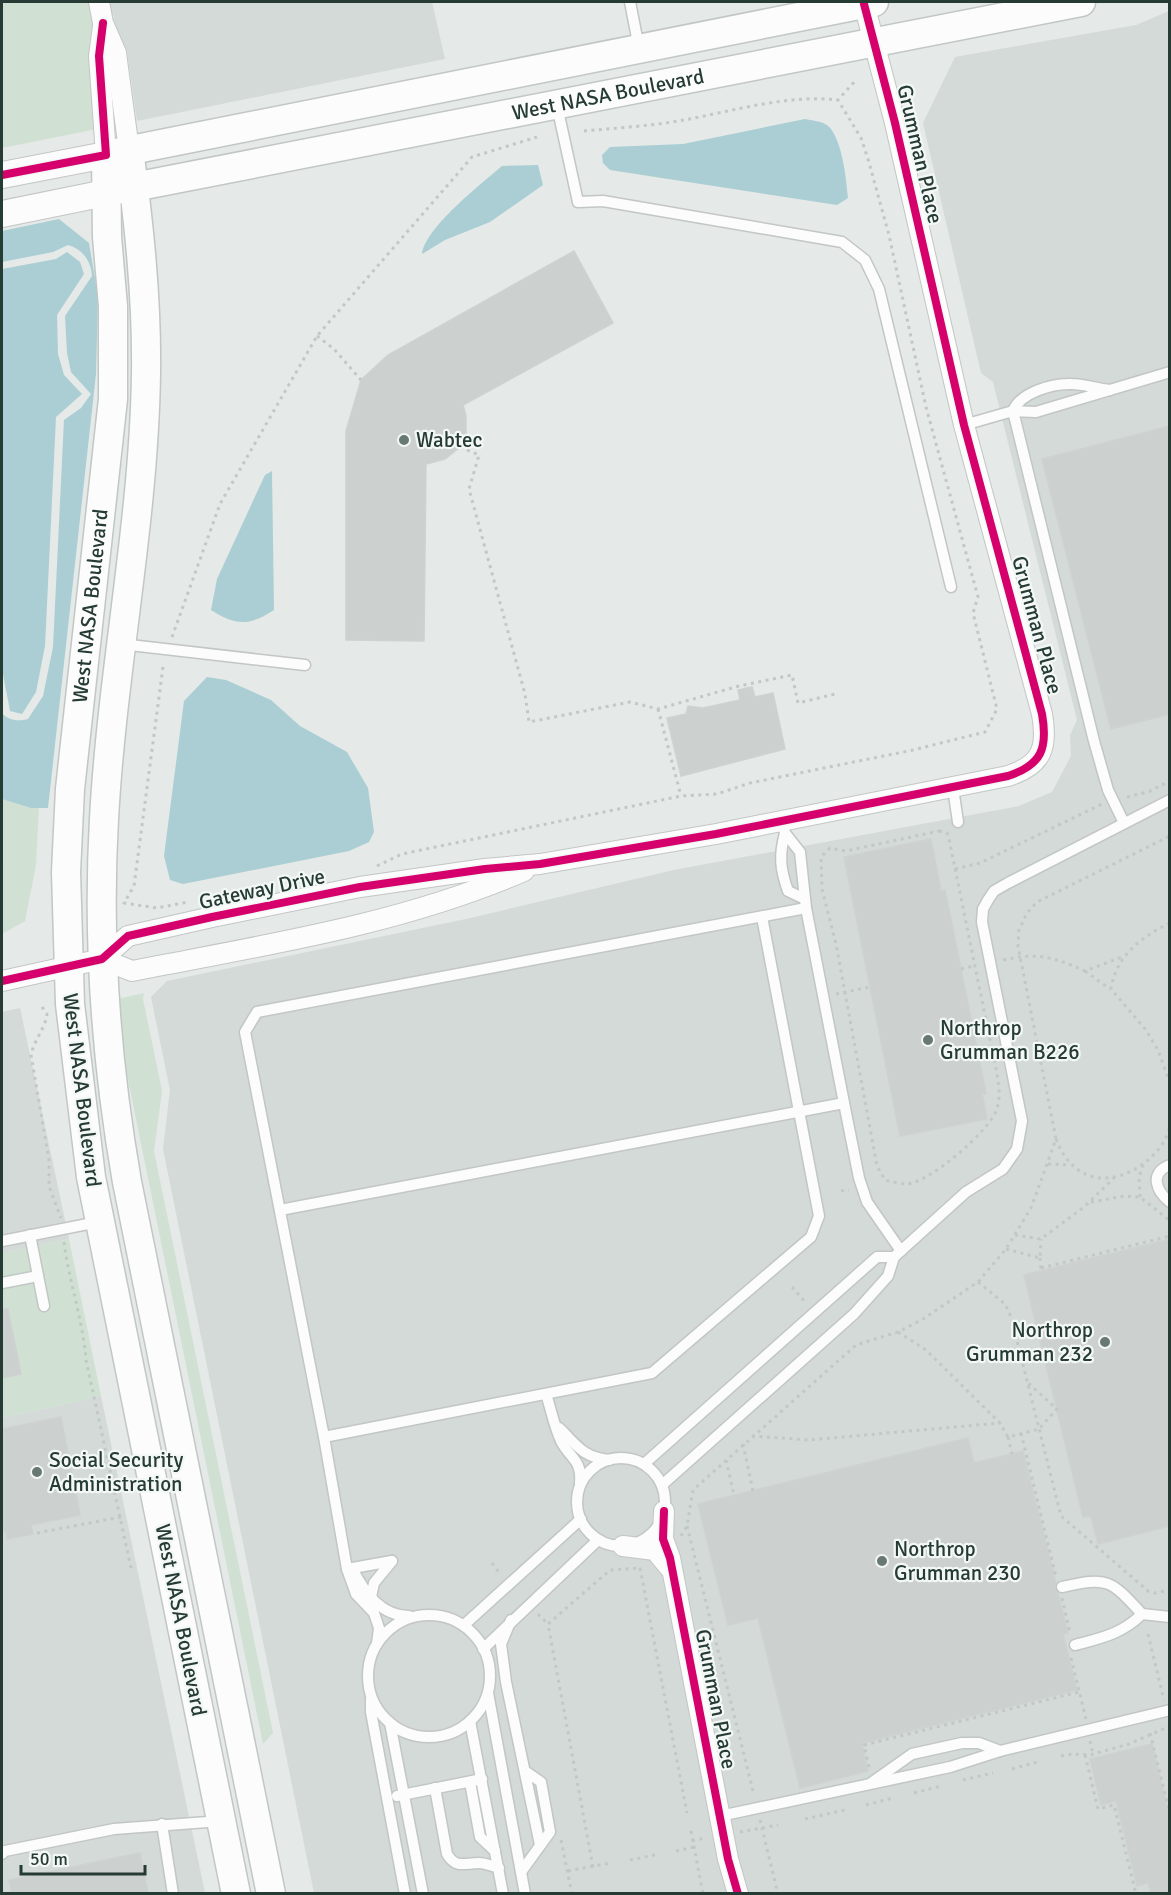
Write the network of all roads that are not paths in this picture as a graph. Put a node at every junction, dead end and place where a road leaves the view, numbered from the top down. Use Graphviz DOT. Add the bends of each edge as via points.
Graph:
graph roads {
  1 [pos="99,2"];
  2 [pos="630,2"];
  3 [pos="867,2"];
  4 [pos="1081,2"];
  5 [pos="874,43"];
  6 [pos="640,49"];
  7 [pos="557,105"];
  8 [pos="117,152"];
  9 [pos="2,175"];
  10 [pos="120,190"];
  11 [pos="2,214"];
  12 [pos="1170,372"];
  13 [pos="1110,390"];
  14 [pos="1013,411"];
  15 [pos="964,425"];
  16 [pos="951,587"];
  17 [pos="121,644"];
  18 [pos="305,665"];
  19 [pos="953,788"];
  20 [pos="1170,800"];
  21 [pos="958,822"];
  22 [pos="1124,823"];
  23 [pos="784,827"];
  24 [pos="540,864"];
  25 [pos="806,903"];
  26 [pos="762,917"];
  27 [pos="102,959"];
  28 [pos="67,967"];
  29 [pos="2,981"];
  30 [pos="844,1103"];
  31 [pos="798,1110"];
  32 [pos="1170,1165"];
  33 [pos="1170,1202"];
  34 [pos="280,1210"];
  35 [pos="100,1222"];
  36 [pos="30,1235"];
  37 [pos="2,1241"];
  38 [pos="898,1254"];
  39 [pos="38,1276"];
  40 [pos="2,1283"];
  41 [pos="44,1306"];
  42 [pos="546,1394"];
  43 [pos="556,1426"];
  44 [pos="324,1437"];
  45 [pos="609,1460"];
  46 [pos="644,1464"];
  47 [pos="662,1485"];
  48 [pos="580,1487"];
  49 [pos="664,1511"];
  50 [pos="581,1519"];
  51 [pos="598,1540"];
  52 [pos="623,1546"];
  53 [pos="349,1568"];
  54 [pos="673,1573"];
  55 [pos="1062,1587"];
  56 [pos="371,1597"];
  57 [pos="1142,1614"];
  58 [pos="417,1616"];
  59 [pos="1170,1617"];
  60 [pos="511,1620"];
  61 [pos="464,1625"];
  62 [pos="376,1644"];
  63 [pos="1075,1646"];
  64 [pos="483,1648"];
  65 [pos="487,1692"];
  66 [pos="371,1696"];
  67 [pos="1167,1706"];
  68 [pos="234,1713"];
  69 [pos="201,1719"];
  70 [pos="470,1721"];
  71 [pos="390,1723"];
  72 [pos="1000,1751"];
  73 [pos="482,1779"];
  74 [pos="470,1782"];
  75 [pos="869,1785"];
  76 [pos="435,1788"];
  77 [pos="403,1795"];
  78 [pos="387,1798"];
  79 [pos="720,1816"];
  80 [pos="221,1821"];
  81 [pos="162,1824"];
  82 [pos="495,1851"];
  83 [pos="2,1854"];
  84 [pos="499,1868"];
  85 [pos="521,1872"];
  86 [pos="173,1893"];
  87 [pos="236,1893"];
  88 [pos="271,1893"];
  89 [pos="405,1893"];
  90 [pos="423,1893"];
  91 [pos="504,1893"];
  92 [pos="525,1893"];
  93 [pos="738,1893"];
  1 -- 8 [label="street" via="116,53"];
  2 -- 6 [label="lane"];
  3 -- 5 [label="street, Grumman Place"];
  3 -- 6 [label="main road, West NASA Boulevard"];
  4 -- 5 [label="main road, West NASA Boulevard"];
  5 -- 7 [label="main road, West NASA Boulevard"];
  5 -- 15 [label="street, Grumman Place"];
  6 -- 8 [label="main road, West NASA Boulevard"];
  7 -- 10 [label="main road, West NASA Boulevard"];
  7 -- 16 [label="lane" via="578,202 603,201 823,237 850,246 865,260 879,289"];
  8 -- 9 [label="street"];
  8 -- 10 [label="main road, West NASA Boulevard"];
  10 -- 11 [label="street"];
  10 -- 17 [label="main road, West NASA Boulevard" via="143,278 146,374 143,439"];
  10 -- 28 [label="main road, West NASA Boulevard" via="113,306 113,399 71,779 66,872"];
  12 -- 13 [label="lane"];
  13 -- 14 [label="lane" via="1035,412"];
  13 -- 14 [label="lane" via="1060,385 1034,392 1017,402"];
  14 -- 15 [label="lane"];
  14 -- 22 [label="lane" via="1094,741 1108,790"];
  15 -- 19 [label="street, Grumman Place" via="1042,714 1044,734 1038,759 1022,771"];
  17 -- 18 [label="lane"];
  17 -- 27 [label="main road, West NASA Boulevard" via="104,819"];
  19 -- 21 [label="lane"];
  19 -- 23 [label="street, Grumman Place"];
  20 -- 22 [label="lane"];
  22 -- 38 [label="lane" via="994,891 983,909 982,922 1022,1134 1012,1159 1003,1169 966,1192"];
  23 -- 24 [label="street, Grumman Place"];
  23 -- 25 [label="lane" via="800,852"];
  23 -- 25 [label="lane" via="779,855 783,877 788,891"];
  24 -- 27 [label="street, Gateway Drive" via="360,887 212,917 128,936"];
  24 -- 27 [label="street" via="454,899 356,926 132,971"];
  25 -- 26 [label="lane"];
  25 -- 30 [label="lane"];
  26 -- 31 [label="lane"];
  26 -- 34 [label="lane" via="257,1012 245,1032"];
  27 -- 28 [label="street, Gateway Drive"];
  27 -- 68 [label="main road, West NASA Boulevard" via="121,1147"];
  28 -- 29 [label="street, Gateway Drive"];
  28 -- 35 [label="main road, West NASA Boulevard" via="79,1092"];
  30 -- 31 [label="lane"];
  30 -- 38 [label="lane" via="867,1202"];
  31 -- 34 [label="lane"];
  31 -- 42 [label="lane" via="819,1216 811,1237 652,1373"];
  32 -- 33 [label="lane" via="1157,1175 1155,1185"];
  34 -- 44 [label="lane"];
  35 -- 36 [label="lane"];
  35 -- 69 [label="main road, West NASA Boulevard"];
  36 -- 37 [label="lane"];
  36 -- 39 [label="lane"];
  38 -- 46 [label="lane" via="877,1257"];
  38 -- 47 [label="lane" via="888,1276 854,1314"];
  39 -- 40 [label="lane"];
  39 -- 41 [label="lane"];
  42 -- 43 [label="lane"];
  42 -- 44 [label="lane"];
  43 -- 45 [label="lane" via="592,1458"];
  43 -- 48 [label="lane" via="581,1470"];
  44 -- 53 [label="lane"];
  45 -- 46 [label="lane" via="621,1458"];
  45 -- 48 [label="lane" via="586,1475"];
  46 -- 47 [label="lane"];
  47 -- 49 [label="lane"];
  48 -- 50 [label="lane"];
  49 -- 52 [label="lane" via="650,1536"];
  49 -- 54 [label="street, Grumman Place" via="663,1539"];
  50 -- 51 [label="lane"];
  50 -- 61 [label="lane"];
  51 -- 52 [label="lane"];
  51 -- 60 [label="lane"];
  52 -- 54 [label="street, Grumman Place" via="655,1550"];
  53 -- 56 [label="lane"];
  53 -- 56 [label="lane" via="392,1561 374,1582"];
  53 -- 62 [label="lane" via="356,1594 374,1613 379,1628"];
  54 -- 79 [label="street, Grumman Place"];
  55 -- 57 [label="lane" via="1100,1580 1113,1585"];
  56 -- 58 [label="lane" via="384,1611"];
  57 -- 59 [label="lane"];
  57 -- 63 [label="lane" via="1114,1635"];
  58 -- 61 [label="lane" via="455,1619"];
  58 -- 62 [label="lane" via="387,1631"];
  60 -- 64 [label="lane"];
  60 -- 85 [label="lane" via="501,1644 506,1682 525,1771 541,1782 550,1832"];
  61 -- 64 [label="lane"];
  62 -- 66 [label="lane" via="368,1670"];
  64 -- 65 [label="lane" via="489,1677"];
  65 -- 70 [label="lane"];
  65 -- 85 [label="lane"];
  66 -- 71 [label="lane"];
  66 -- 78 [label="lane" via="370,1712"];
  67 -- 72 [label="lane"];
  68 -- 69 [label="main road"];
  68 -- 88 [label="main road, West NASA Boulevard"];
  69 -- 80 [label="main road, West NASA Boulevard"];
  70 -- 71 [label="lane" via="439,1736 422,1737"];
  70 -- 73 [label="lane"];
  71 -- 77 [label="lane"];
  72 -- 75 [label="lane"];
  72 -- 75 [label="lane" via="979,1743 962,1743 912,1754"];
  73 -- 74 [label="lane"];
  73 -- 82 [label="lane"];
  74 -- 76 [label="lane"];
  74 -- 82 [label="lane" via="480,1837"];
  75 -- 79 [label="lane"];
  76 -- 77 [label="lane"];
  76 -- 84 [label="lane" via="447,1854 452,1862 459,1866 481,1863"];
  77 -- 78 [label="lane"];
  77 -- 90 [label="lane"];
  78 -- 89 [label="lane"];
  79 -- 93 [label="street, Grumman Place"];
  80 -- 81 [label="lane"];
  80 -- 87 [label="main road, West NASA Boulevard"];
  81 -- 83 [label="lane" via="114,1829"];
  81 -- 86 [label="lane"];
  82 -- 84 [label="lane"];
  84 -- 91 [label="lane"];
  85 -- 92 [label="lane"];
}
